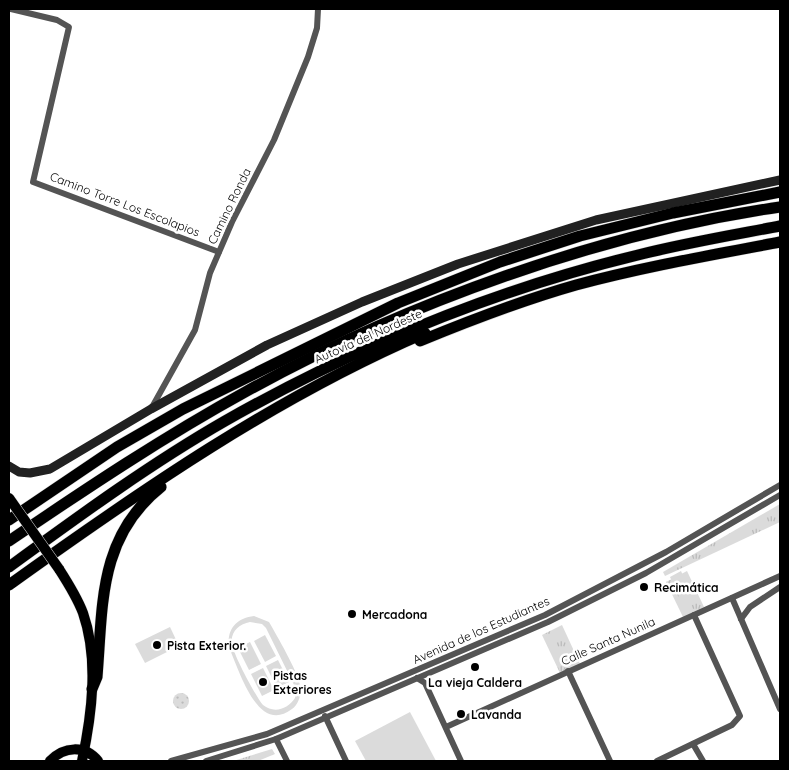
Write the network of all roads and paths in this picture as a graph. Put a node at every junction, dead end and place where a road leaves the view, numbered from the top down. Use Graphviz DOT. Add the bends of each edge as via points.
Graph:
graph roads {
  1 [pos="11,9"];
  2 [pos="318,9"];
  3 [pos="780,180"];
  4 [pos="780,192"];
  5 [pos="780,207"];
  6 [pos="780,226"];
  7 [pos="722,237"];
  8 [pos="780,242"];
  9 [pos="219,252"];
  10 [pos="568,256"];
  11 [pos="311,345"];
  12 [pos="351,370"];
  13 [pos="150,409"];
  14 [pos="198,456"];
  15 [pos="9,466"];
  16 [pos="780,485"];
  17 [pos="780,495"];
  18 [pos="9,498"];
  19 [pos="9,520"];
  20 [pos="9,541"];
  21 [pos="9,567"];
  22 [pos="780,576"];
  23 [pos="9,586"];
  24 [pos="780,587"];
  25 [pos="732,598"];
  26 [pos="694,615"];
  27 [pos="741,619"];
  28 [pos="568,671"];
  29 [pos="417,678"];
  30 [pos="92,689"];
  31 [pos="778,697"];
  32 [pos="780,709"];
  33 [pos="323,710"];
  34 [pos="326,719"];
  35 [pos="446,727"];
  36 [pos="276,739"];
  37 [pos="693,744"];
  38 [pos="84,750"];
  39 [pos="50,761"];
  40 [pos="82,761"];
  41 [pos="98,761"];
  42 [pos="174,761"];
  43 [pos="206,761"];
  44 [pos="288,761"];
  45 [pos="346,761"];
  46 [pos="461,761"];
  47 [pos="610,761"];
  48 [pos="657,761"];
  49 [pos="703,761"];
  1 -- 9 [label="street, Camino Torre Los Escolapios" via="57,20 69,27 33,182"];
  2 -- 9 [label="street, Camino Ronda" via="317,28 308,57 274,140"];
  3 -- 13 [label="main road" via="596,220 458,264 267,345"];
  4 -- 11 [label="highway" via="673,213 527,253 398,303"];
  5 -- 10 [label="highway, Autovía del Nordeste" via="696,223"];
  6 -- 7 [label="highway, Autovía del Nordeste"];
  7 -- 12 [label="highway" via="506,301 414,338"];
  7 -- 21 [label="highway, Autovía del Nordeste" via="637,255 514,291 433,322 311,376 226,421 156,464"];
  8 -- 12 [label="highway" via="577,285 468,322"];
  9 -- 13 [label="street, Camino Ronda" via="199,307 195,330"];
  10 -- 11 [label="highway" via="546,256 500,271 400,307"];
  10 -- 20 [label="highway, Autovía del Nordeste" via="424,308 248,390 127,462"];
  11 -- 19 [label="highway" via="183,409 117,447"];
  12 -- 14 [label="highway"];
  13 -- 15 [label="main road" via="45,471 25,473"];
  14 -- 23 [label="highway"];
  14 -- 30 [label="highway" via="144,502 117,542 106,577 96,678"];
  16 -- 33 [label="street, Avenida de los Estudiantes" via="666,552 580,597"];
  17 -- 29 [label="street, Avenida de los Estudiantes" via="590,602"];
  18 -- 30 [label="main road, bridge" via="77,598 91,650"];
  22 -- 25 [label="street, Calle Santa Nunila"];
  24 -- 27 [label="street" via="750,607"];
  25 -- 26 [label="street, Calle Santa Nunila"];
  25 -- 27 [label="street"];
  26 -- 28 [label="street, Calle Santa Nunila"];
  26 -- 37 [label="street" via="739,711 738,720 732,725"];
  27 -- 31 [label="street"];
  28 -- 35 [label="street, Calle Santa Nunila"];
  28 -- 47 [label="street"];
  29 -- 34 [label="street, Avenida de los Estudiantes"];
  29 -- 35 [label="street" via="425,683"];
  30 -- 38 [label="main road"];
  31 -- 32 [label="street"];
  33 -- 34 [label="street"];
  33 -- 42 [label="street, Avenida de los Estudiantes" via="248,740"];
  34 -- 36 [label="street, Avenida de los Estudiantes"];
  34 -- 45 [label="street"];
  35 -- 46 [label="street"];
  36 -- 43 [label="street, Avenida de los Estudiantes"];
  36 -- 44 [label="street"];
  37 -- 48 [label="street"];
  37 -- 49 [label="street"];
  38 -- 39 [label="main road" via="66,750"];
  38 -- 40 [label="main road"];
  38 -- 41 [label="main road"];
}
